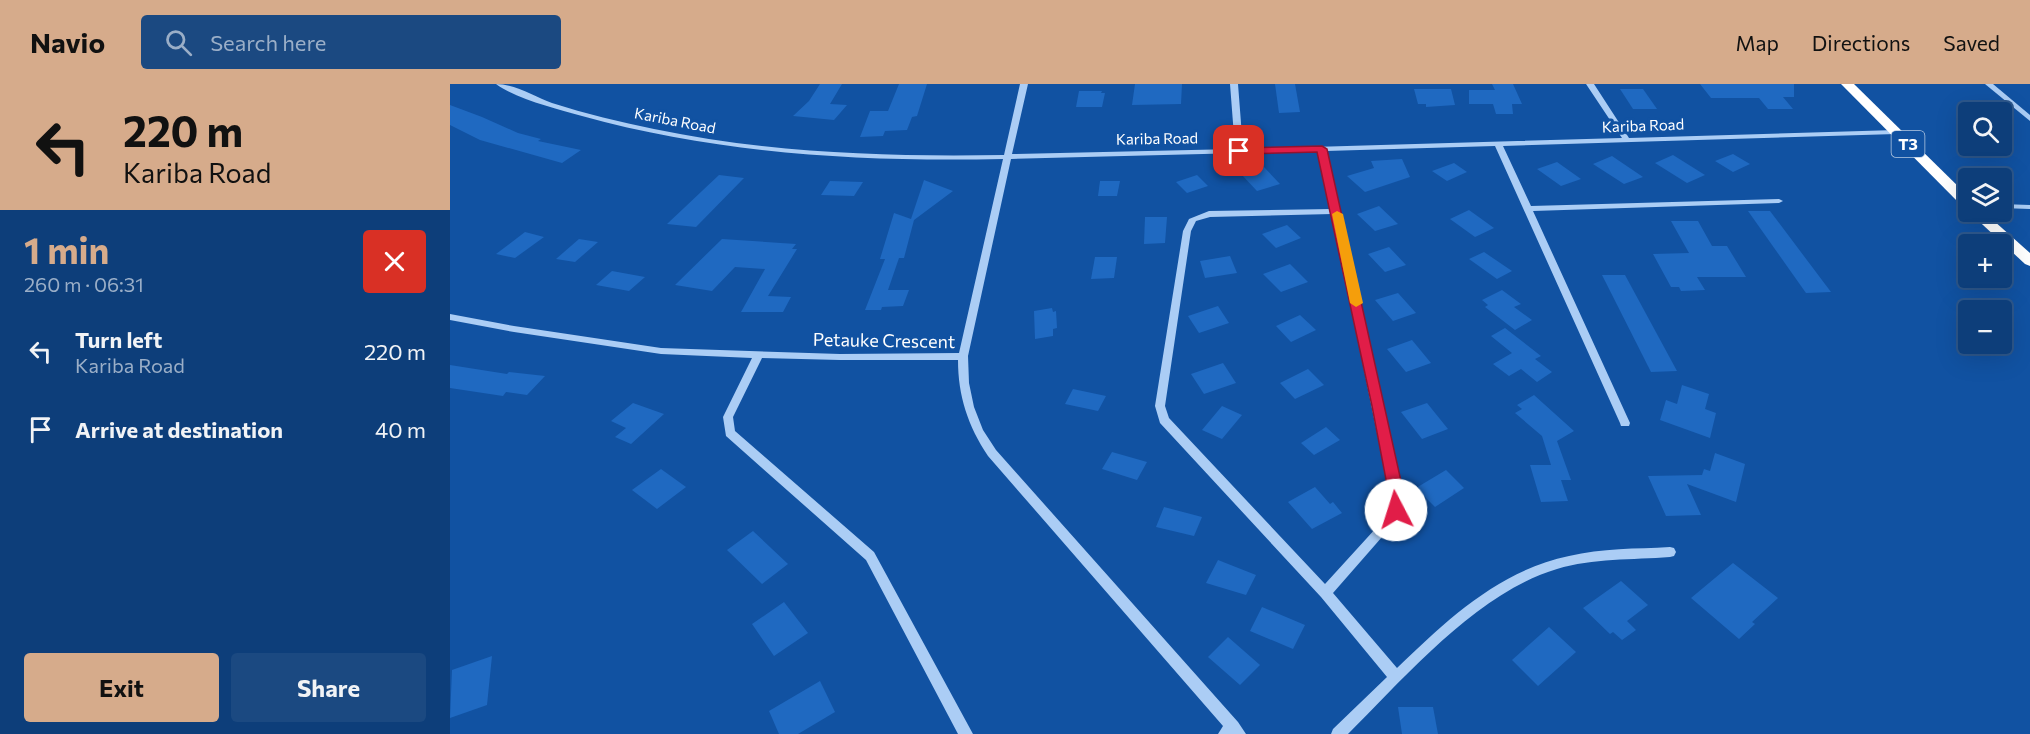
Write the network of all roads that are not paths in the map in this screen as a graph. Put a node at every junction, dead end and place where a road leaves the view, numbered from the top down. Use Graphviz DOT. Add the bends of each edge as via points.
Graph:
graph roads {
  1 [pos="500,84"];
  2 [pos="1023,84"];
  3 [pos="1234,84"];
  4 [pos="1590,84"];
  5 [pos="1847,84"];
  6 [pos="1989,84"];
  7 [pos="2030,119"];
  8 [pos="1896,132"];
  9 [pos="1627,140"];
  10 [pos="1498,144"];
  11 [pos="1322,149"];
  12 [pos="1239,151"];
  13 [pos="1007,156"];
  14 [pos="1958,194"];
  15 [pos="1779,201"];
  16 [pos="2012,207"];
  17 [pos="2029,208"];
  18 [pos="1528,209"];
  19 [pos="1337,211"];
  20 [pos="1987,222"];
  21 [pos="2030,261"];
  22 [pos="450,317"];
  23 [pos="758,355"];
  24 [pos="963,356"];
  25 [pos="1625,423"];
  26 [pos="1670,552"];
  27 [pos="1325,593"];
  28 [pos="1396,677"];
  29 [pos="1232,732"];
  30 [pos="966,734"];
  31 [pos="1338,734"];
  1 -- 13 [label="street, Kariba Road" via="530,98 592,117 734,146 843,156"];
  2 -- 13 [label="street"];
  3 -- 12 [label="street"];
  4 -- 9 [label="street"];
  5 -- 8 [label="highway, T3"];
  6 -- 7 [label="street"];
  8 -- 9 [label="street, Kariba Road"];
  8 -- 14 [label="highway, T3"];
  9 -- 10 [label="street, Kariba Road"];
  10 -- 11 [label="street, Kariba Road"];
  10 -- 18 [label="street"];
  11 -- 12 [label="street, Kariba Road"];
  11 -- 19 [label="street"];
  12 -- 13 [label="street, Kariba Road"];
  13 -- 24 [label="street"];
  15 -- 18 [label="street"];
  16 -- 17 [label="street"];
  18 -- 25 [label="street"];
  19 -- 27 [label="street" via="1397,501 1392,518"];
  19 -- 27 [label="street" via="1209,214 1193,219 1187,231 1160,406 1164,420"];
  20 -- 21 [label="highway"];
  22 -- 23 [label="street, Petauke Crescent" via="661,351"];
  23 -- 24 [label="street, Petauke Crescent"];
  23 -- 30 [label="street" via="728,417 730,433 870,556"];
  24 -- 29 [label="street, Petauke Crescent" via="968,409 992,453"];
  26 -- 28 [label="street" via="1576,559 1520,576 1477,605"];
  27 -- 28 [label="street"];
  28 -- 31 [label="street"];
}
